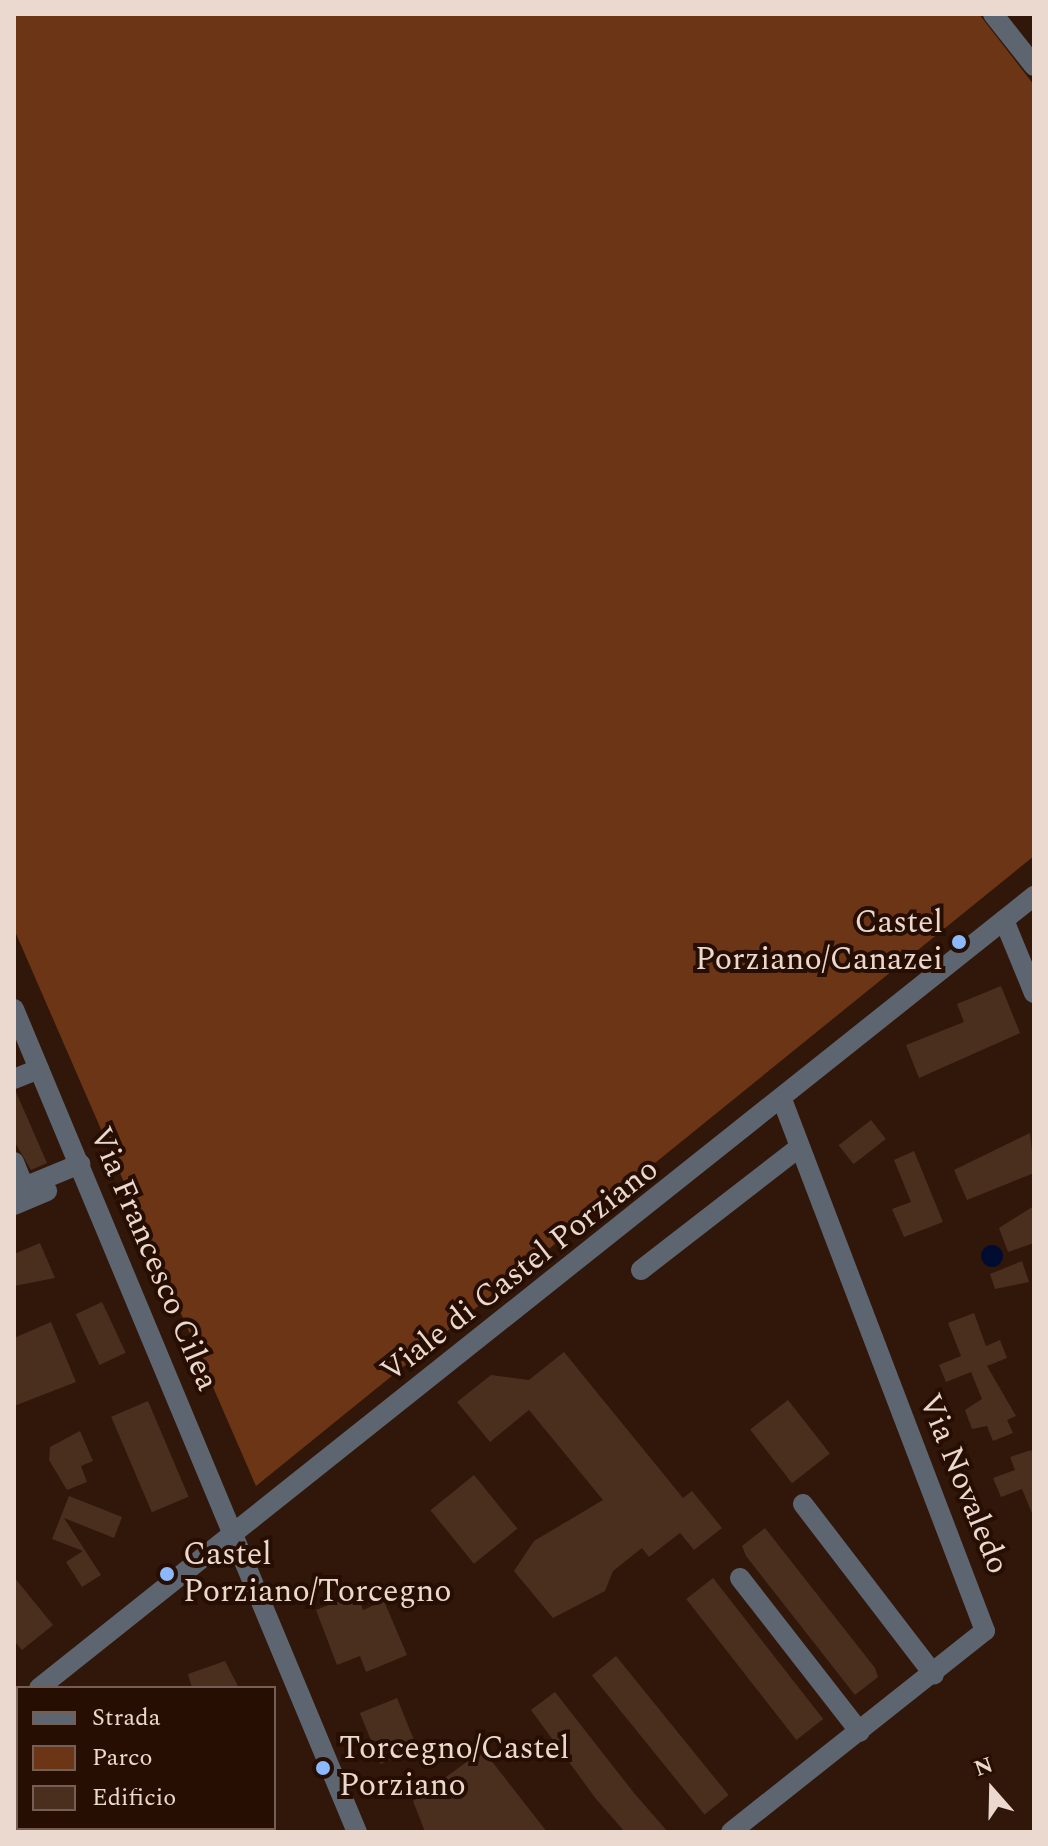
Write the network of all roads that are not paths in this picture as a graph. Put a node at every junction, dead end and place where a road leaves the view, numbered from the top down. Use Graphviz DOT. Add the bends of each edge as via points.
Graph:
graph roads {
  1 [pos="993,14"];
  2 [pos="1034,66"];
  3 [pos="1034,896"];
  4 [pos="1004,920"];
  5 [pos="1034,993"];
  6 [pos="14,1009"];
  7 [pos="39,1069"];
  8 [pos="14,1079"];
  9 [pos="783,1102"];
  10 [pos="798,1148"];
  11 [pos="14,1162"];
  12 [pos="82,1170"];
  13 [pos="14,1205"];
  14 [pos="641,1270"];
  15 [pos="803,1504"];
  16 [pos="236,1533"];
  17 [pos="740,1578"];
  18 [pos="934,1675"];
  19 [pos="46,1686"];
  20 [pos="860,1732"];
  21 [pos="357,1832"];
  22 [pos="731,1832"];
  1 -- 2 [label="street"];
  3 -- 4 [label="street, Viale di Castel Porziano"];
  4 -- 5 [label="street"];
  4 -- 9 [label="street, Viale di Castel Porziano"];
  6 -- 7 [label="street, Via Francesco Cilea"];
  7 -- 8 [label="street"];
  7 -- 12 [label="street, Via Francesco Cilea"];
  9 -- 10 [label="street, Via Novaledo"];
  9 -- 16 [label="street, Viale di Castel Porziano"];
  10 -- 14 [label="street"];
  10 -- 18 [label="street, Via Novaledo" via="983,1617 979,1640"];
  11 -- 12 [label="street" via="24,1187"];
  12 -- 13 [label="street"];
  12 -- 16 [label="street, Via Francesco Cilea"];
  15 -- 18 [label="street"];
  16 -- 19 [label="street, Viale di Castel Porziano"];
  16 -- 21 [label="street, Via Francesco Cilea"];
  17 -- 20 [label="street"];
  18 -- 20 [label="street, Via Novaledo"];
  20 -- 22 [label="street, Via Novaledo"];
}
